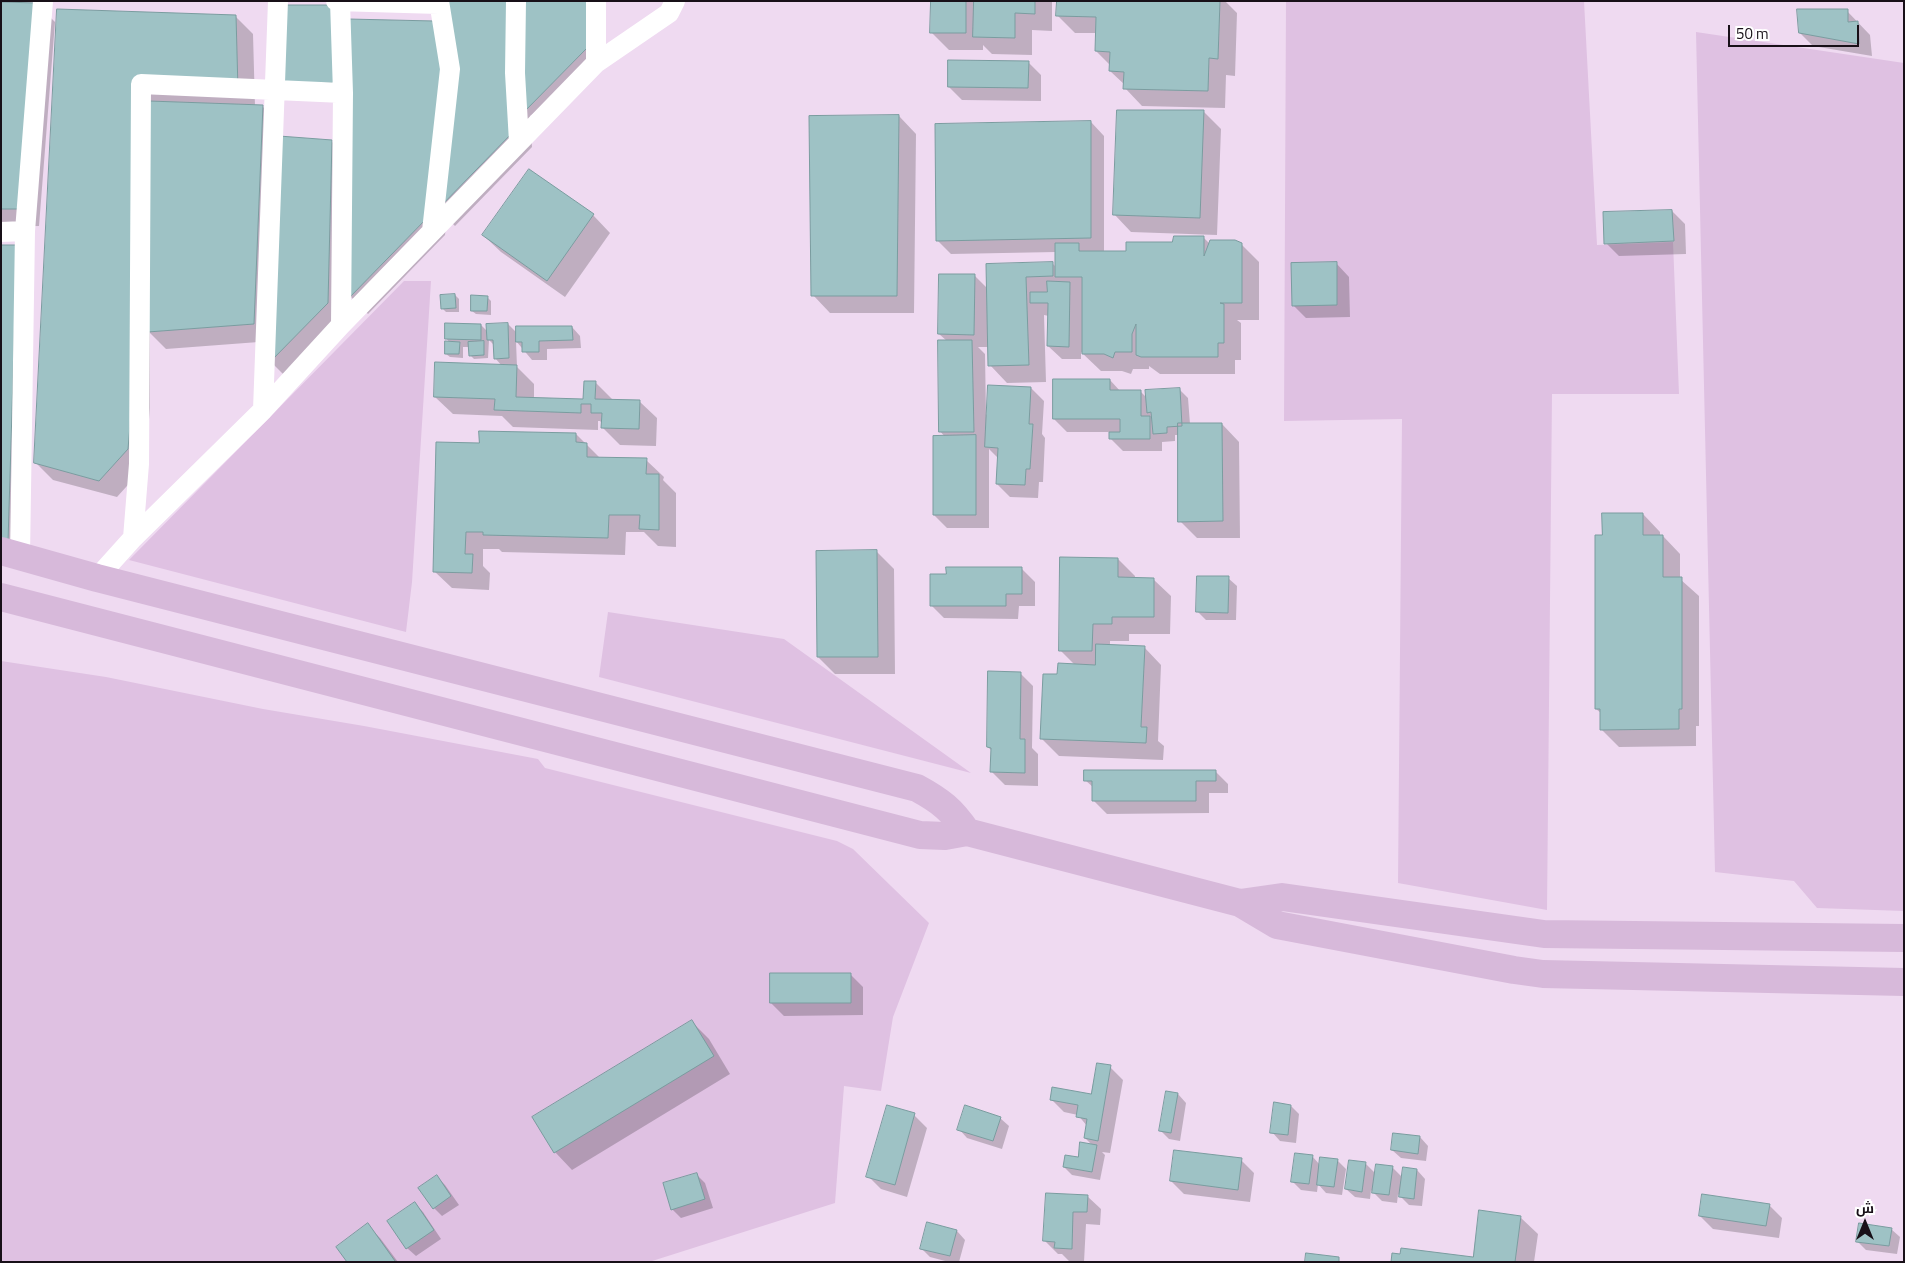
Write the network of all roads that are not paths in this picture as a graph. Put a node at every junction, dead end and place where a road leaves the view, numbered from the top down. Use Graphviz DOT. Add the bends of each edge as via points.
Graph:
graph roads {
  1 [pos="43,1"];
  2 [pos="278,1"];
  3 [pos="336,1"];
  4 [pos="516,1"];
  5 [pos="596,1"];
  6 [pos="675,1"];
  7 [pos="340,2"];
  8 [pos="439,3"];
  9 [pos="596,63"];
  10 [pos="276,89"];
  11 [pos="343,93"];
  12 [pos="519,142"];
  13 [pos="25,231"];
  14 [pos="432,231"];
  15 [pos="1,232"];
  16 [pos="341,325"];
  17 [pos="263,410"];
  18 [pos="133,538"];
  19 [pos="11,554"];
  20 [pos="97,578"];
  21 [pos="1,597"];
  22 [pos="967,832"];
  23 [pos="1240,903"];
  24 [pos="1904,938"];
  25 [pos="1904,982"];
  1 -- 13 [label="street"];
  2 -- 10 [label="street"];
  3 -- 7 [label="street"];
  4 -- 12 [label="street" via="515,73"];
  5 -- 9 [label="street"];
  6 -- 9 [label="street" via="668,13"];
  7 -- 8 [label="street"];
  7 -- 11 [label="street"];
  8 -- 14 [label="street" via="450,69"];
  9 -- 12 [label="street"];
  10 -- 11 [label="street"];
  10 -- 17 [label="street"];
  10 -- 18 [label="street" via="141,84 139,464"];
  11 -- 16 [label="street"];
  12 -- 14 [label="street"];
  13 -- 15 [label="street"];
  13 -- 19 [label="street"];
  14 -- 16 [label="street"];
  16 -- 17 [label="street"];
  17 -- 18 [label="street"];
  18 -- 20 [label="street"];
  19 -- 20 [label="main road"];
  20 -- 22 [label="main road" via="917,788 938,799 955,814"];
  21 -- 22 [label="main road" via="920,835 945,836"];
  22 -- 23 [label="main road"];
  23 -- 24 [label="main road" via="1282,897 1544,934"];
  23 -- 25 [label="main road" via="1277,925 1543,974"];
}
